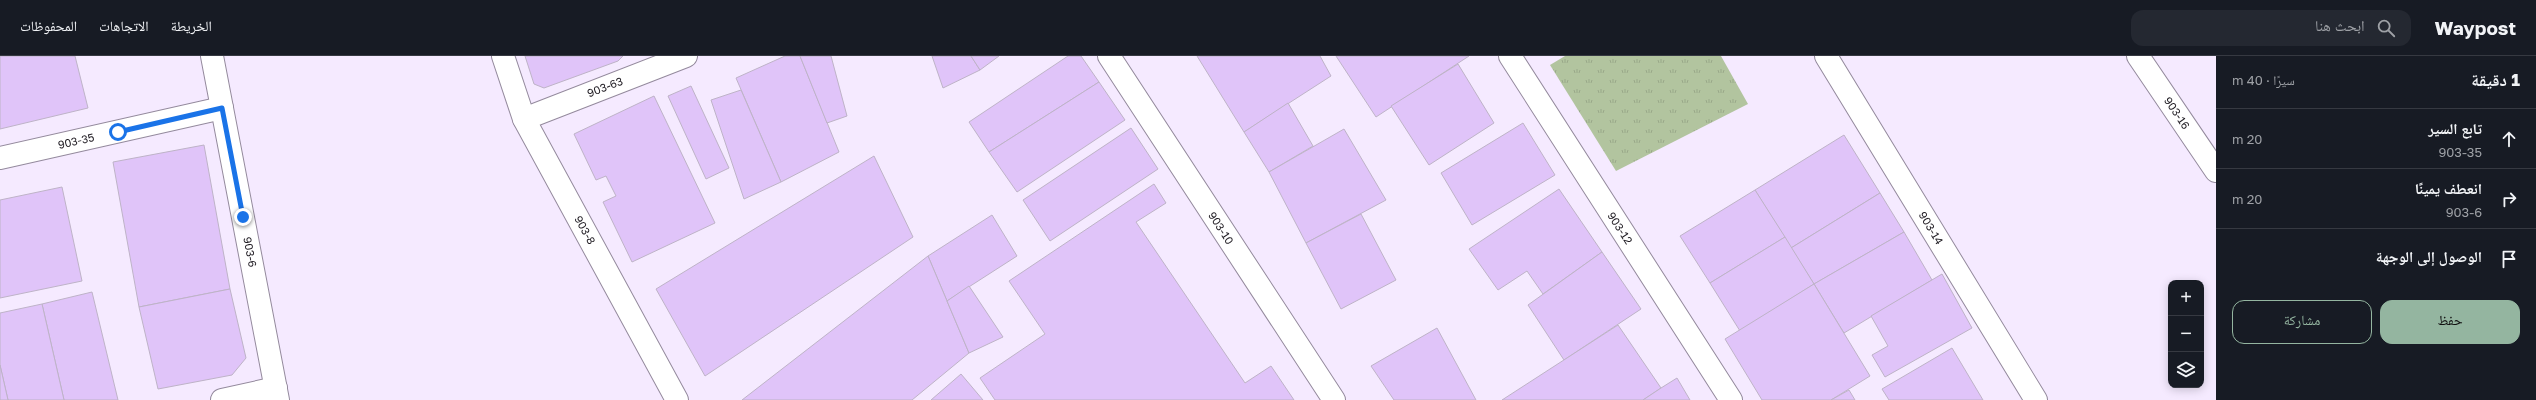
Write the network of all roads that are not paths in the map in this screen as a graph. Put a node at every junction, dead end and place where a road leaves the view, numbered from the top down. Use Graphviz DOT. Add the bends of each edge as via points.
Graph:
graph roads {
  1 [pos="212,56"];
  2 [pos="503,56"];
  3 [pos="686,56"];
  4 [pos="1109,56"];
  5 [pos="1510,56"];
  6 [pos="1826,56"];
  7 [pos="2138,56"];
  8 [pos="222,108"];
  9 [pos="524,119"];
  10 [pos="0,158"];
  11 [pos="2216,171"];
  12 [pos="277,394"];
  13 [pos="222,400"];
  14 [pos="677,400"];
  15 [pos="1334,400"];
  16 [pos="1731,400"];
  17 [pos="2036,400"];
  1 -- 8 [label="street, 903-6"];
  2 -- 9 [label="street, 903-8"];
  3 -- 9 [label="street, 903-63"];
  4 -- 15 [label="street, 903-10"];
  5 -- 16 [label="street, 903-12"];
  6 -- 17 [label="street, 903-14"];
  7 -- 11 [label="street, 903-16"];
  8 -- 10 [label="street, 903-35"];
  8 -- 12 [label="street, 903-6"];
  9 -- 14 [label="street, 903-8"];
  12 -- 13 [label="street"];
}
